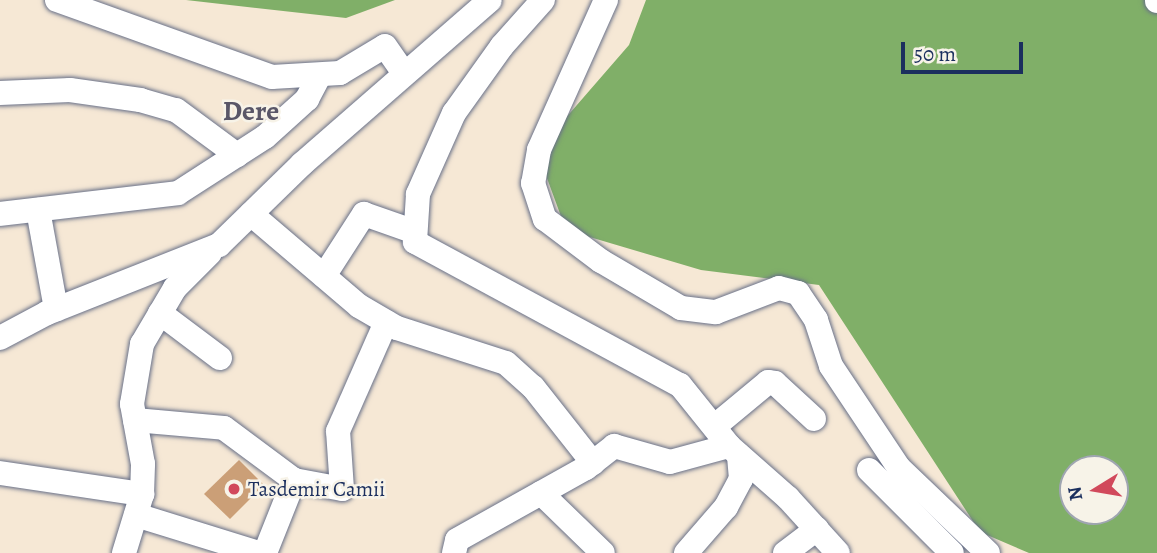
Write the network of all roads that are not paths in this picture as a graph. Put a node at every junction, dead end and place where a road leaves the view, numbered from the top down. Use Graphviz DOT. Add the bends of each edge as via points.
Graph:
graph roads {
  1 [pos="57,0"];
  2 [pos="490,0"];
  3 [pos="543,0"];
  4 [pos="606,0"];
  5 [pos="404,73"];
  6 [pos="320,75"];
  7 [pos="0,93"];
  8 [pos="237,155"];
  9 [pos="38,210"];
  10 [pos="0,214"];
  11 [pos="251,214"];
  12 [pos="415,232"];
  13 [pos="219,245"];
  14 [pos="324,276"];
  15 [pos="56,309"];
  16 [pos="160,313"];
  17 [pos="386,322"];
  18 [pos="0,338"];
  19 [pos="220,358"];
  20 [pos="814,419"];
  21 [pos="135,420"];
  22 [pos="715,426"];
  23 [pos="734,450"];
  24 [pos="593,463"];
  25 [pos="869,471"];
  26 [pos="0,473"];
  27 [pos="294,480"];
  28 [pos="541,493"];
  29 [pos="139,504"];
  30 [pos="817,529"];
  31 [pos="124,553"];
  32 [pos="258,553"];
  33 [pos="265,553"];
  34 [pos="454,553"];
  35 [pos="603,553"];
  36 [pos="686,553"];
  37 [pos="785,553"];
  38 [pos="838,553"];
  39 [pos="952,553"];
  40 [pos="988,553"];
  1 -- 6 [label="street" via="272,77"];
  2 -- 5 [label="street"];
  3 -- 12 [label="street" via="502,46 454,114 418,194"];
  4 -- 40 [label="street" via="539,150 533,183 545,219 601,261 681,308 716,312 779,288 798,293 816,320 831,366 899,468"];
  5 -- 6 [label="street" via="385,46 340,73"];
  5 -- 11 [label="street"];
  6 -- 8 [label="street" via="307,99"];
  7 -- 8 [label="street" via="71,90 140,100 176,110"];
  8 -- 9 [label="street" via="178,193"];
  9 -- 10 [label="street"];
  9 -- 15 [label="street"];
  11 -- 13 [label="street"];
  11 -- 14 [label="street"];
  12 -- 14 [label="street" via="364,214"];
  12 -- 22 [label="street" via="415,242 680,385"];
  13 -- 15 [label="street"];
  13 -- 16 [label="street" via="175,288"];
  14 -- 17 [label="street"];
  15 -- 18 [label="street"];
  16 -- 19 [label="street"];
  16 -- 21 [label="street" via="142,344 132,404"];
  17 -- 24 [label="street" via="506,363 533,387"];
  17 -- 27 [label="street" via="338,431 342,489"];
  20 -- 22 [label="street" via="775,383 768,382"];
  21 -- 27 [label="street" via="225,428"];
  21 -- 29 [label="street" via="144,464"];
  22 -- 23 [label="street"];
  23 -- 24 [label="street" via="670,462 614,446"];
  23 -- 30 [label="street"];
  23 -- 36 [label="street" via="741,480 726,506"];
  24 -- 28 [label="street"];
  25 -- 39 [label="street"];
  26 -- 29 [label="street"];
  27 -- 33 [label="street"];
  28 -- 34 [label="street" via="457,540"];
  28 -- 35 [label="street"];
  29 -- 31 [label="street"];
  29 -- 32 [label="street"];
  30 -- 37 [label="street"];
  30 -- 38 [label="street"];
}
